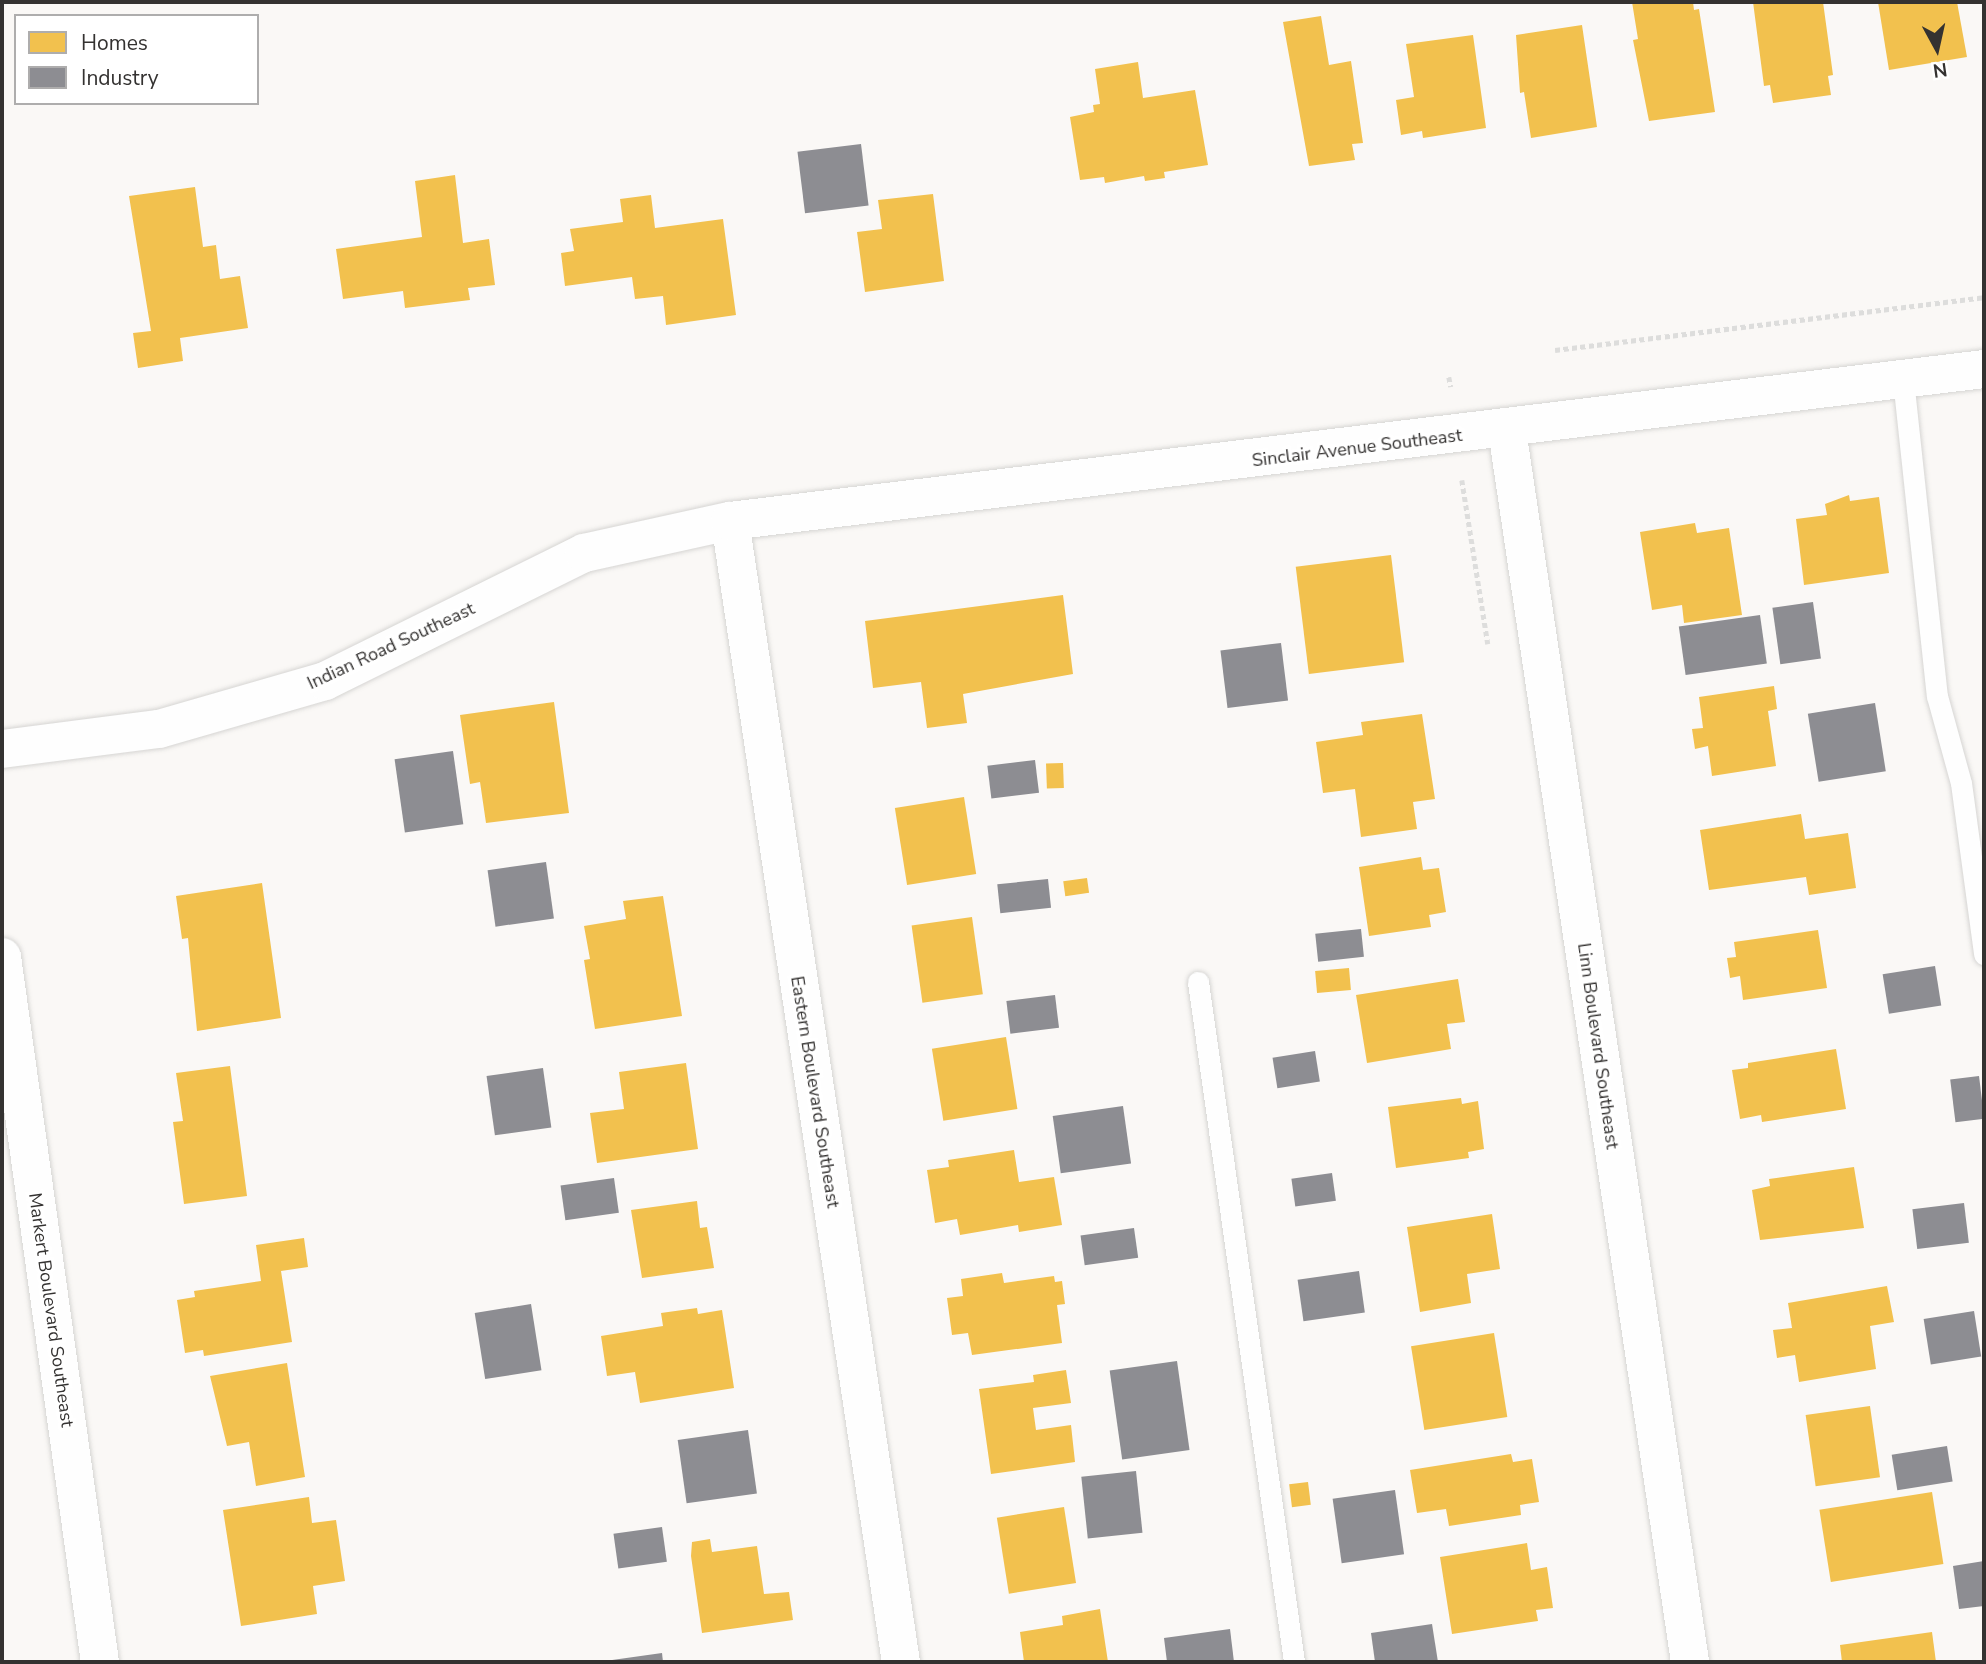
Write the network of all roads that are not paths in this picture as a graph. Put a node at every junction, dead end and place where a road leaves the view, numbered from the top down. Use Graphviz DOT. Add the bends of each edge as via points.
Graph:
graph roads {
  1 [pos="1984,369"];
  2 [pos="1903,379"];
  3 [pos="1507,430"];
  4 [pos="730,522"];
  5 [pos="2,749"];
  6 [pos="1984,954"];
  7 [pos="2,957"];
  8 [pos="1198,982"];
  9 [pos="100,1662"];
  10 [pos="901,1662"];
  11 [pos="1294,1662"];
  12 [pos="1690,1662"];
  1 -- 2 [label="street, Sinclair Avenue Southeast"];
  2 -- 3 [label="street, Sinclair Avenue Southeast"];
  2 -- 6 [label="lane" via="1937,696 1961,783"];
  3 -- 4 [label="street, Sinclair Avenue Southeast"];
  3 -- 12 [label="street, Linn Boulevard Southeast"];
  4 -- 5 [label="street, Indian Road Southeast" via="584,553 325,681 159,729"];
  4 -- 10 [label="street, Eastern Boulevard Southeast"];
  7 -- 9 [label="street, Markert Boulevard Southeast"];
  8 -- 11 [label="lane"];
}
